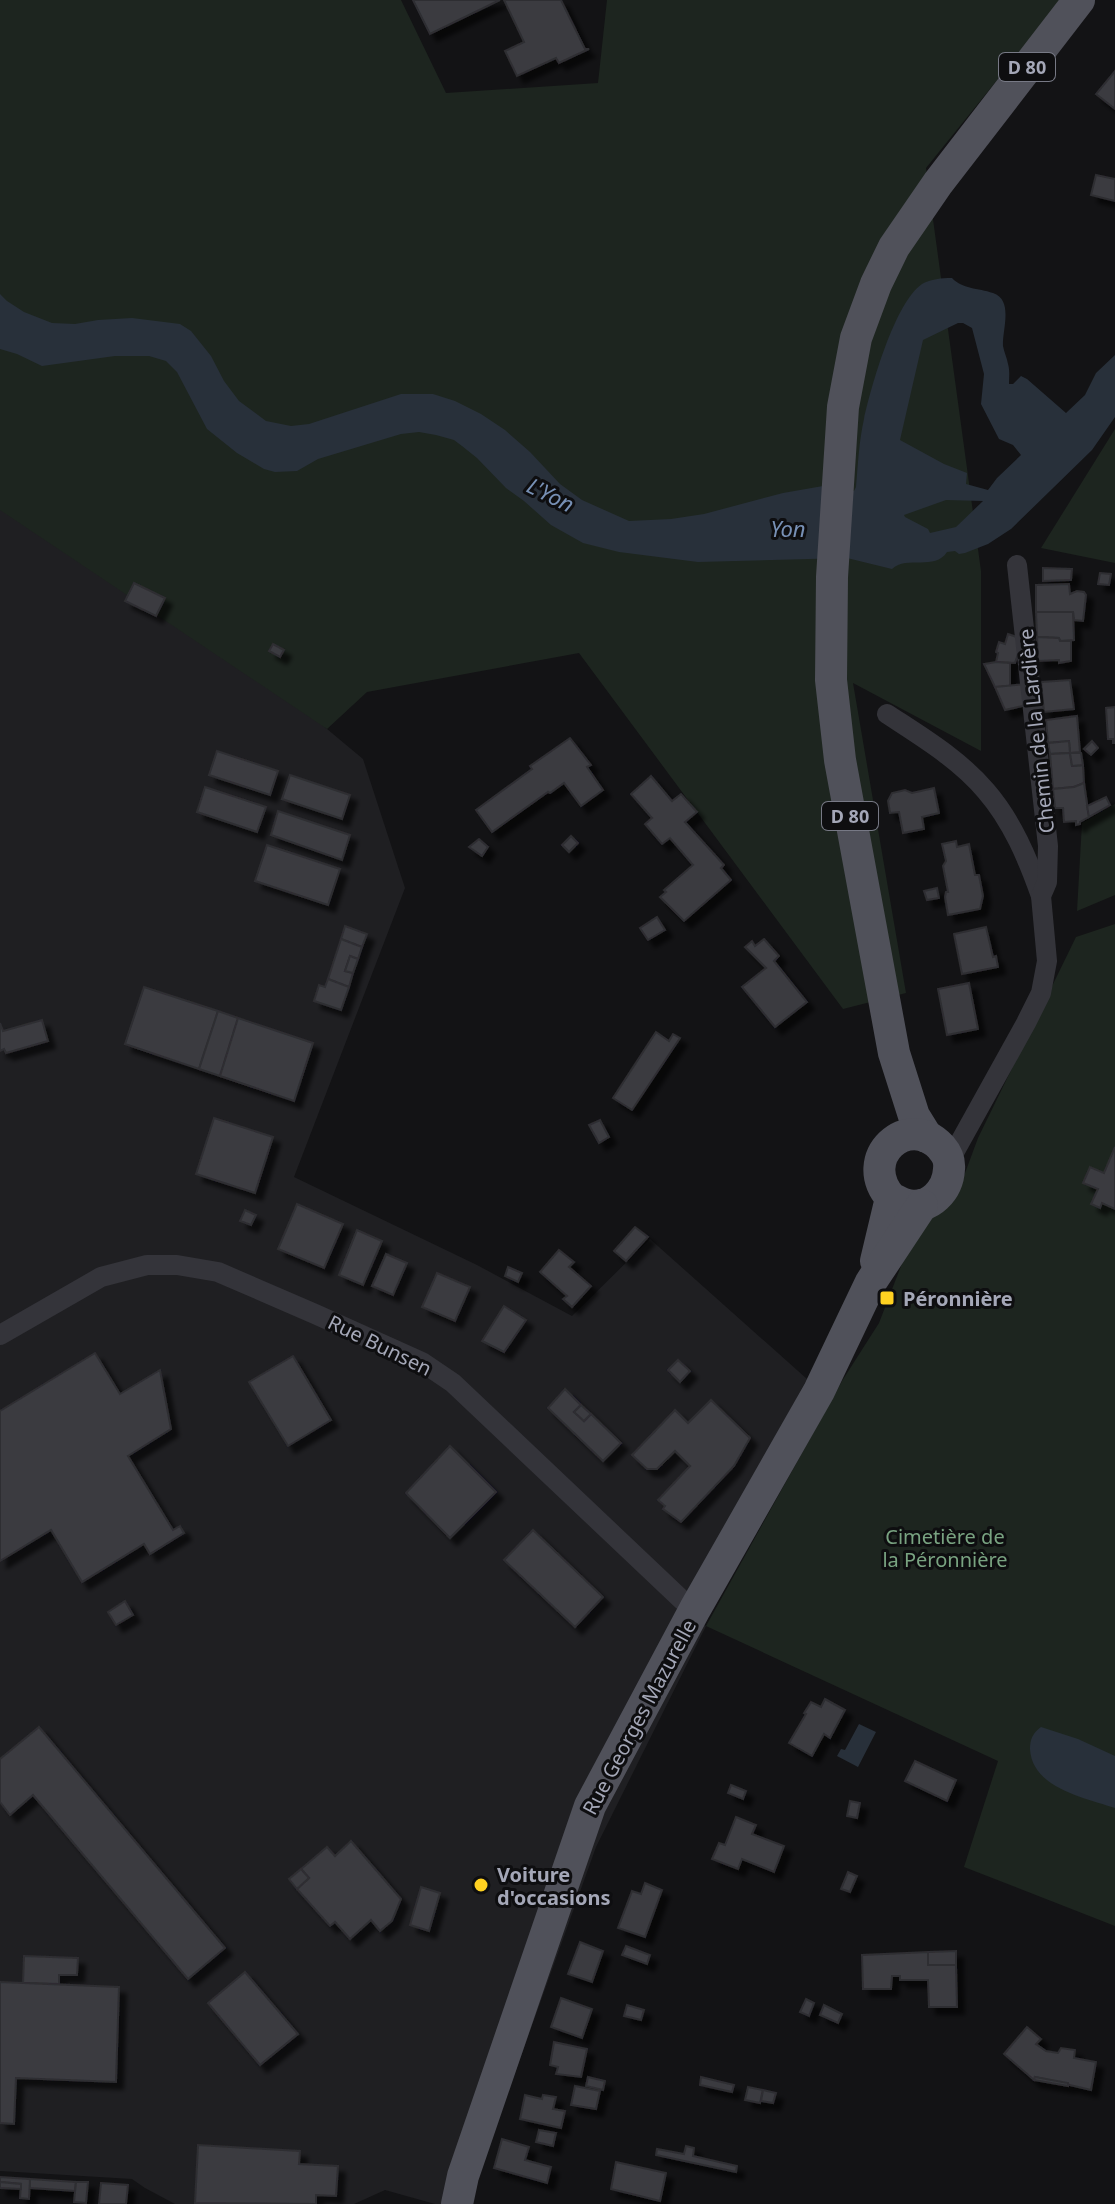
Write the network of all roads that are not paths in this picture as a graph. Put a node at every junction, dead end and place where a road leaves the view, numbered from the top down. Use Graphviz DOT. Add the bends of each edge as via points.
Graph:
graph roads {
  1 [pos="1079,0"];
  2 [pos="1017,565"];
  3 [pos="887,714"];
  4 [pos="1041,896"];
  5 [pos="894,1053"];
  6 [pos="893,1141"];
  7 [pos="937,1146"];
  8 [pos="891,1198"];
  9 [pos="922,1205"];
  10 [pos="871,1282"];
  11 [pos="0,1335"];
  12 [pos="695,1609"];
  13 [pos="460,2190"];
  1 -- 5 [label="main road, D 80" via="894,247 856,338 849,374 837,481 831,680 840,760"];
  2 -- 4 [label="street, Chemin de la Lardière" via="1048,846 1047,882"];
  3 -- 4 [label="street, Chemin de la Lardière" via="959,764 986,791 1005,817"];
  4 -- 7 [label="street, Chemin de la Lardière" via="1047,961 1041,993 972,1119"];
  5 -- 6 [label="main road, D 80"];
  5 -- 7 [label="main road, D 80" via="914,1116"];
  6 -- 7 [label="main road" via="913,1134"];
  6 -- 8 [label="main road" via="878,1165 879,1179"];
  7 -- 9 [label="main road" via="949,1174 943,1190"];
  8 -- 9 [label="main road"];
  8 -- 10 [label="main road"];
  9 -- 10 [label="main road"];
  10 -- 12 [label="main road, Rue Georges Mazurelle" via="819,1391"];
  11 -- 12 [label="street, Rue Bunsen" via="101,1277 147,1265 218,1272 422,1362 453,1383"];
  12 -- 13 [label="main road, Rue Georges Mazurelle" via="590,1806"];
}
